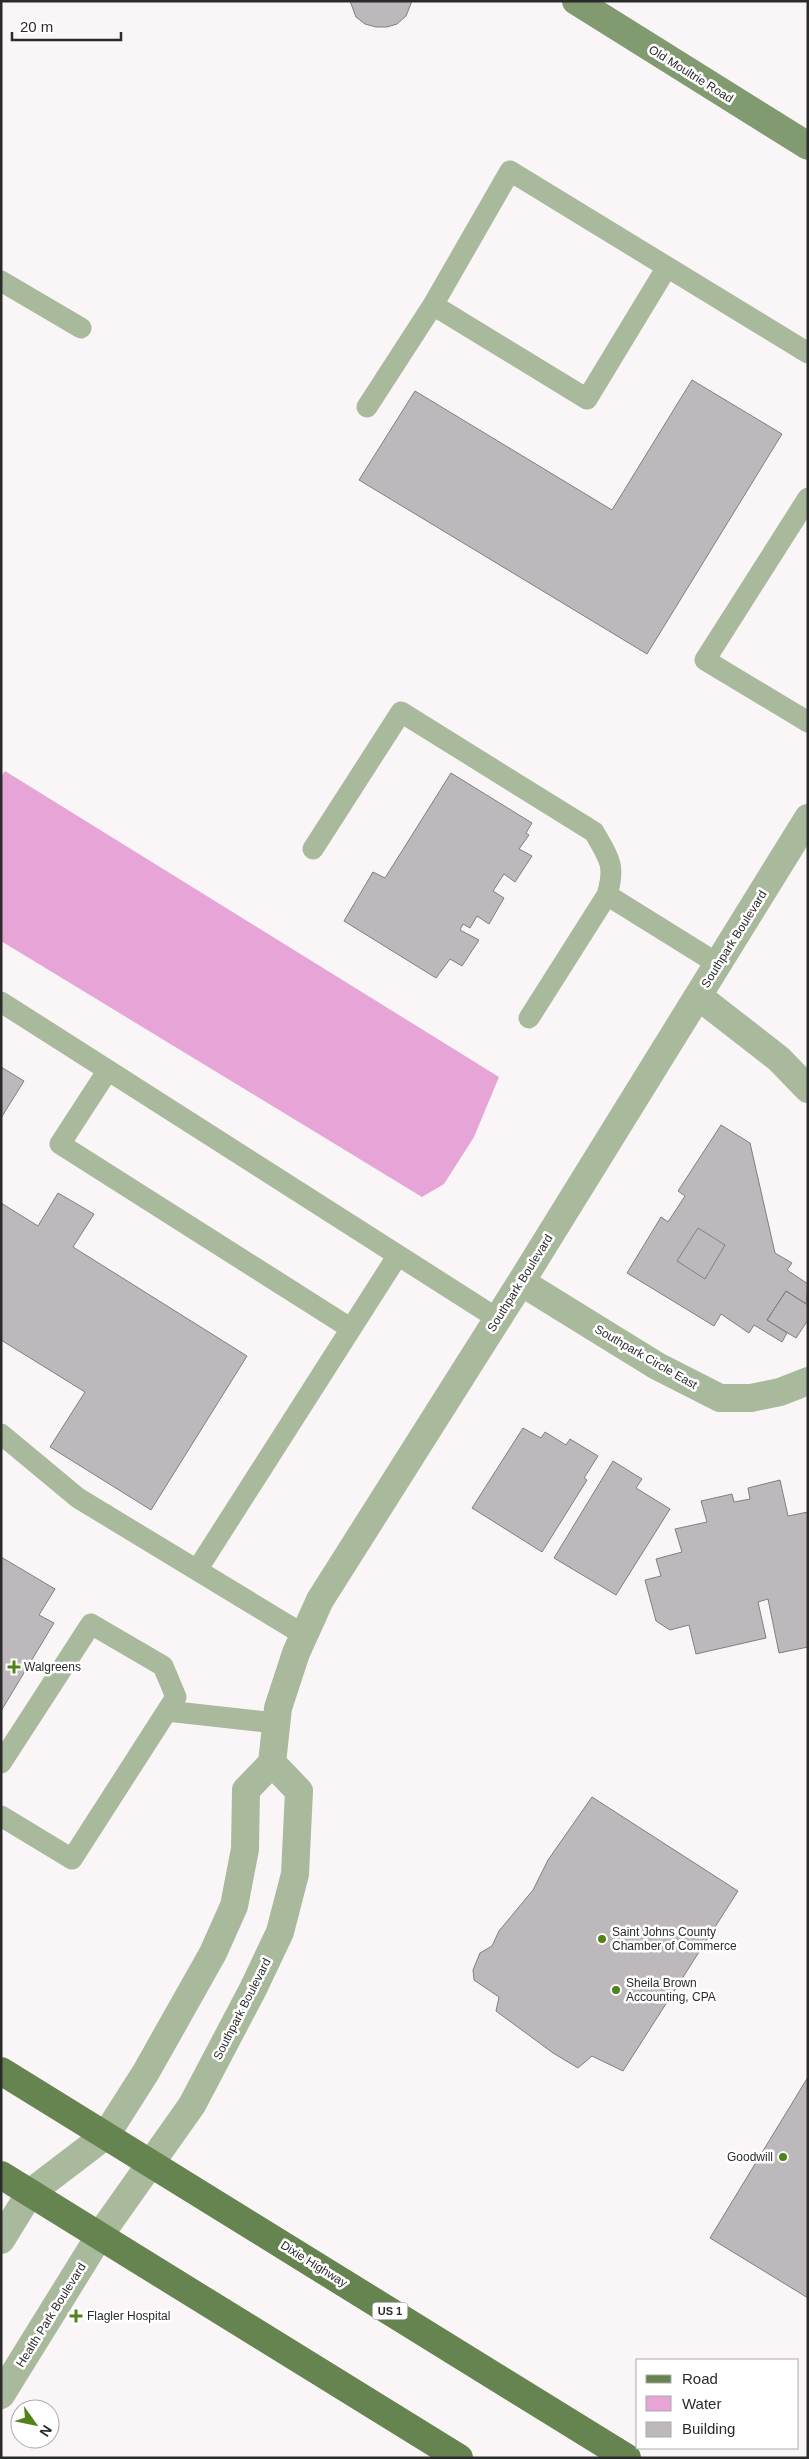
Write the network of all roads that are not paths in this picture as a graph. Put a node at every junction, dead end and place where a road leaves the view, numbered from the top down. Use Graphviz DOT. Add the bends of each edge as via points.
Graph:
graph roads {
  1 [pos="576,1"];
  2 [pos="808,146"];
  3 [pos="667,267"];
  4 [pos="1,282"];
  5 [pos="433,304"];
  6 [pos="81,328"];
  7 [pos="808,354"];
  8 [pos="367,407"];
  9 [pos="808,498"];
  10 [pos="808,722"];
  11 [pos="808,818"];
  12 [pos="313,849"];
  13 [pos="607,895"];
  14 [pos="718,964"];
  15 [pos="698,996"];
  16 [pos="1,1002"];
  17 [pos="529,1018"];
  18 [pos="108,1070"];
  19 [pos="808,1090"];
  20 [pos="398,1255"];
  21 [pos="521,1282"];
  22 [pos="498,1319"];
  23 [pos="350,1328"];
  24 [pos="808,1381"];
  25 [pos="1,1434"];
  26 [pos="197,1570"];
  27 [pos="304,1635"];
  28 [pos="167,1711"];
  29 [pos="275,1723"];
  30 [pos="1,1763"];
  31 [pos="272,1763"];
  32 [pos="1,1816"];
  33 [pos="1,2070"];
  34 [pos="106,2135"];
  35 [pos="153,2164"];
  36 [pos="1,2175"];
  37 [pos="30,2193"];
  38 [pos="100,2235"];
  39 [pos="1,2240"];
  40 [pos="1,2395"];
  41 [pos="459,2458"];
  42 [pos="627,2458"];
  1 -- 2 [label="main road, Old Moultrie Road"];
  3 -- 5 [label="lane" via="587,399"];
  3 -- 5 [label="lane" via="510,171"];
  3 -- 7 [label="lane"];
  4 -- 6 [label="lane"];
  5 -- 8 [label="lane"];
  9 -- 10 [label="lane" via="705,660"];
  11 -- 14 [label="street, Southpark Boulevard"];
  12 -- 13 [label="lane" via="401,712 594,832 607,854 613,875"];
  13 -- 14 [label="lane"];
  13 -- 17 [label="lane"];
  14 -- 15 [label="street, Southpark Boulevard"];
  15 -- 19 [label="street" via="778,1059"];
  15 -- 21 [label="street, Southpark Boulevard"];
  16 -- 18 [label="lane"];
  18 -- 20 [label="lane"];
  18 -- 23 [label="lane" via="60,1144"];
  20 -- 22 [label="lane"];
  20 -- 23 [label="lane"];
  21 -- 22 [label="street, Southpark Boulevard"];
  21 -- 24 [label="street, Southpark Circle East" via="657,1366 720,1398 751,1398 780,1392"];
  22 -- 27 [label="street, Southpark Boulevard" via="320,1600"];
  23 -- 26 [label="lane"];
  25 -- 26 [label="lane" via="78,1498"];
  26 -- 27 [label="lane"];
  27 -- 29 [label="street, Southpark Boulevard"];
  28 -- 29 [label="lane"];
  28 -- 30 [label="lane" via="176,1697 163,1666 91,1624"];
  28 -- 32 [label="lane" via="72,1859"];
  29 -- 31 [label="street, Southpark Boulevard"];
  31 -- 34 [label="street" via="246,1790 245,1849 234,1906 213,1953 146,2072"];
  31 -- 35 [label="street, Southpark Boulevard" via="298,1791 295,1874 280,1932 192,2105"];
  33 -- 34 [label="main road, Dixie Highway / US 1"];
  34 -- 35 [label="main road, Dixie Highway / US 1"];
  34 -- 37 [label="street"];
  35 -- 38 [label="street, Southpark Boulevard"];
  35 -- 42 [label="main road, Dixie Highway / US 1"];
  36 -- 37 [label="main road"];
  37 -- 38 [label="main road"];
  37 -- 39 [label="street"];
  38 -- 40 [label="street, Health Park Boulevard"];
  38 -- 41 [label="main road"];
}
